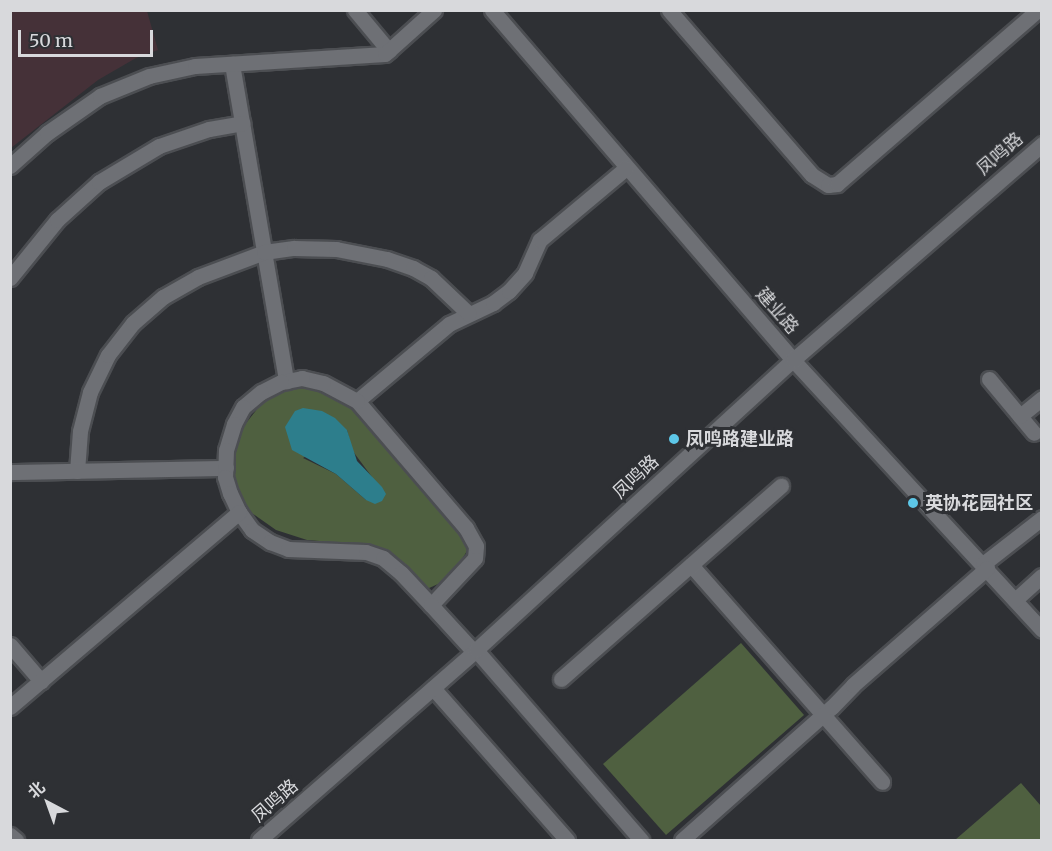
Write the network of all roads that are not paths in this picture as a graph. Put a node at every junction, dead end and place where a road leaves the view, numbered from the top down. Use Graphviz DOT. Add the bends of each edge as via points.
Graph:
graph roads {
  1 [pos="355,10"];
  2 [pos="434,10"];
  3 [pos="492,10"];
  4 [pos="669,10"];
  5 [pos="1038,10"];
  6 [pos="389,51"];
  7 [pos="232,64"];
  8 [pos="242,123"];
  9 [pos="1041,144"];
  10 [pos="10,166"];
  11 [pos="626,168"];
  12 [pos="264,252"];
  13 [pos="10,278"];
  14 [pos="469,314"];
  15 [pos="793,360"];
  16 [pos="989,379"];
  17 [pos="286,381"];
  18 [pos="1041,398"];
  19 [pos="357,401"];
  20 [pos="1020,416"];
  21 [pos="1034,433"];
  22 [pos="226,468"];
  23 [pos="77,471"];
  24 [pos="10,472"];
  25 [pos="781,486"];
  26 [pos="239,512"];
  27 [pos="1041,518"];
  28 [pos="691,565"];
  29 [pos="985,566"];
  30 [pos="1041,576"];
  31 [pos="1015,600"];
  32 [pos="431,605"];
  33 [pos="1041,630"];
  34 [pos="10,645"];
  35 [pos="475,651"];
  36 [pos="561,679"];
  37 [pos="41,681"];
  38 [pos="433,688"];
  39 [pos="10,707"];
  40 [pos="823,716"];
  41 [pos="882,782"];
  42 [pos="10,835"];
  43 [pos="16,840"];
  44 [pos="259,840"];
  45 [pos="567,840"];
  46 [pos="641,840"];
  47 [pos="682,840"];
  1 -- 6 [label="street"];
  2 -- 6 [label="street"];
  3 -- 11 [label="street, 建业路"];
  4 -- 5 [label="street" via="812,175 828,185 837,184"];
  6 -- 7 [label="street"];
  7 -- 8 [label="street"];
  7 -- 10 [label="street" via="195,66 149,76 100,96 47,133"];
  8 -- 12 [label="street"];
  8 -- 13 [label="street" via="209,129 159,146 99,182 57,220"];
  9 -- 15 [label="street, 凤鸣路"];
  11 -- 14 [label="street" via="540,240 525,273 509,291"];
  11 -- 15 [label="street, 建业路"];
  12 -- 14 [label="street" via="336,249 387,259 432,278"];
  12 -- 17 [label="street"];
  12 -- 23 [label="street" via="198,277 163,297 133,323 108,355 90,392 80,431"];
  14 -- 19 [label="street" via="449,324"];
  15 -- 29 [label="street, 建业路"];
  15 -- 35 [label="street, 凤鸣路"];
  16 -- 20 [label="street"];
  17 -- 19 [label="street" via="302,378 323,383"];
  17 -- 22 [label="street" via="261,392 243,407 226,450"];
  18 -- 20 [label="street"];
  19 -- 32 [label="street" via="466,528 476,546 475,558 466,570"];
  20 -- 21 [label="street"];
  22 -- 23 [label="street"];
  22 -- 26 [label="street" via="230,493"];
  23 -- 24 [label="street"];
  25 -- 28 [label="street"];
  26 -- 32 [label="street" via="252,530 288,549 348,550 383,558"];
  26 -- 37 [label="street"];
  27 -- 29 [label="street"];
  28 -- 36 [label="street"];
  28 -- 40 [label="street"];
  29 -- 31 [label="street, 建业路"];
  29 -- 40 [label="street"];
  30 -- 31 [label="street"];
  31 -- 33 [label="street, 建业路"];
  32 -- 35 [label="street"];
  34 -- 37 [label="street"];
  35 -- 38 [label="street, 凤鸣路"];
  35 -- 46 [label="street"];
  37 -- 39 [label="street"];
  38 -- 44 [label="street, 凤鸣路"];
  38 -- 45 [label="street"];
  40 -- 41 [label="street"];
  40 -- 47 [label="street"];
  42 -- 43 [label="street"];
}
